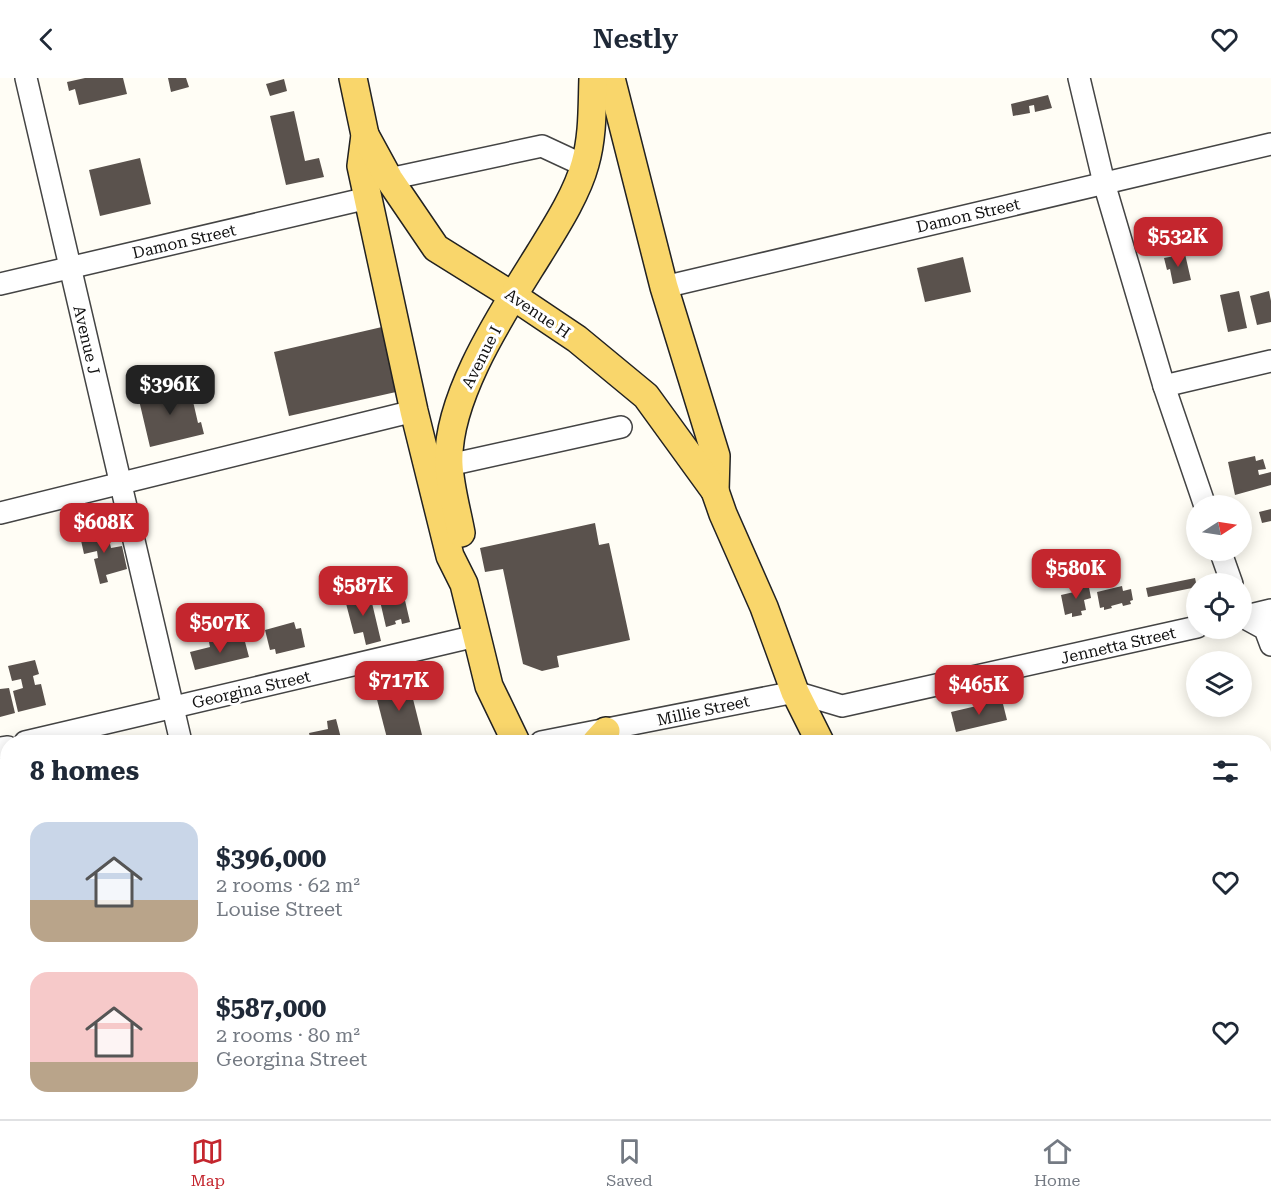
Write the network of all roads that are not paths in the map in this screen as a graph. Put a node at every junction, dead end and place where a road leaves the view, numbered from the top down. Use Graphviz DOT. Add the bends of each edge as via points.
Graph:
graph roads {
  1 [pos="26,78"];
  2 [pos="352,78"];
  3 [pos="593,78"];
  4 [pos="611,78"];
  5 [pos="1079,78"];
  6 [pos="365,135"];
  7 [pos="1271,144"];
  8 [pos="585,166"];
  9 [pos="388,179"];
  10 [pos="1104,183"];
  11 [pos="368,198"];
  12 [pos="540,253"];
  13 [pos="457,260"];
  14 [pos="70,267"];
  15 [pos="0,284"];
  16 [pos="664,287"];
  17 [pos="513,296"];
  18 [pos="1271,361"];
  19 [pos="1164,386"];
  20 [pos="414,411"];
  21 [pos="621,427"];
  22 [pos="449,465"];
  23 [pos="120,483"];
  24 [pos="715,491"];
  25 [pos="1201,495"];
  26 [pos="0,513"];
  27 [pos="464,585"];
  28 [pos="1271,610"];
  29 [pos="1252,613"];
  30 [pos="1252,621"];
  31 [pos="1186,629"];
  32 [pos="476,636"];
  33 [pos="1271,645"];
  34 [pos="795,692"];
  35 [pos="172,708"];
  36 [pos="55,735"];
  37 [pos="179,735"];
  38 [pos="513,735"];
  39 [pos="610,735"];
  40 [pos="816,735"];
  1 -- 14 [label="street, Avenue J"];
  2 -- 6 [label="main road, Avenue I"];
  3 -- 8 [label="main road, Avenue I"];
  4 -- 16 [label="main road, Avenue H"];
  5 -- 10 [label="street"];
  6 -- 9 [label="main road, Avenue H"];
  6 -- 11 [label="main road, Avenue I" via="361,166"];
  7 -- 10 [label="street, Damon Street"];
  8 -- 9 [label="street" via="542,146"];
  8 -- 12 [label="main road, Avenue I" via="563,216"];
  9 -- 13 [label="main road, Avenue H" via="436,248"];
  10 -- 16 [label="street, Damon Street"];
  10 -- 19 [label="street"];
  11 -- 14 [label="street, Damon Street"];
  11 -- 20 [label="main road, Avenue I"];
  12 -- 13 [label="main road" via="527,263 494,269"];
  12 -- 17 [label="main road, Avenue I"];
  13 -- 17 [label="main road, Avenue H"];
  14 -- 15 [label="street, Damon Street"];
  14 -- 23 [label="street, Avenue J"];
  16 -- 24 [label="main road, Avenue H" via="716,456"];
  17 -- 22 [label="main road, Avenue I" via="466,381 450,438"];
  17 -- 24 [label="main road, Avenue H" via="577,339 646,396"];
  18 -- 19 [label="street"];
  19 -- 25 [label="street"];
  20 -- 22 [label="main road" via="433,422"];
  20 -- 23 [label="street"];
  20 -- 27 [label="main road, Avenue I" via="450,556"];
  21 -- 22 [label="street"];
  22 -- 27 [label="main road, Avenue I" via="465,552"];
  23 -- 26 [label="street"];
  23 -- 35 [label="street, Avenue J"];
  24 -- 34 [label="main road, Avenue H"];
  27 -- 32 [label="main road, Avenue I"];
  28 -- 29 [label="street"];
  30 -- 33 [label="street" via="1265,629"];
  31 -- 34 [label="street, Jennetta Street" via="842,706"];
  32 -- 35 [label="street, Georgina Street"];
  32 -- 38 [label="main road, Avenue I" via="489,686"];
  34 -- 39 [label="street, Millie Street"];
  34 -- 40 [label="main road, Avenue H"];
  35 -- 36 [label="street, Georgina Street"];
  35 -- 37 [label="street, Avenue J"];
}
